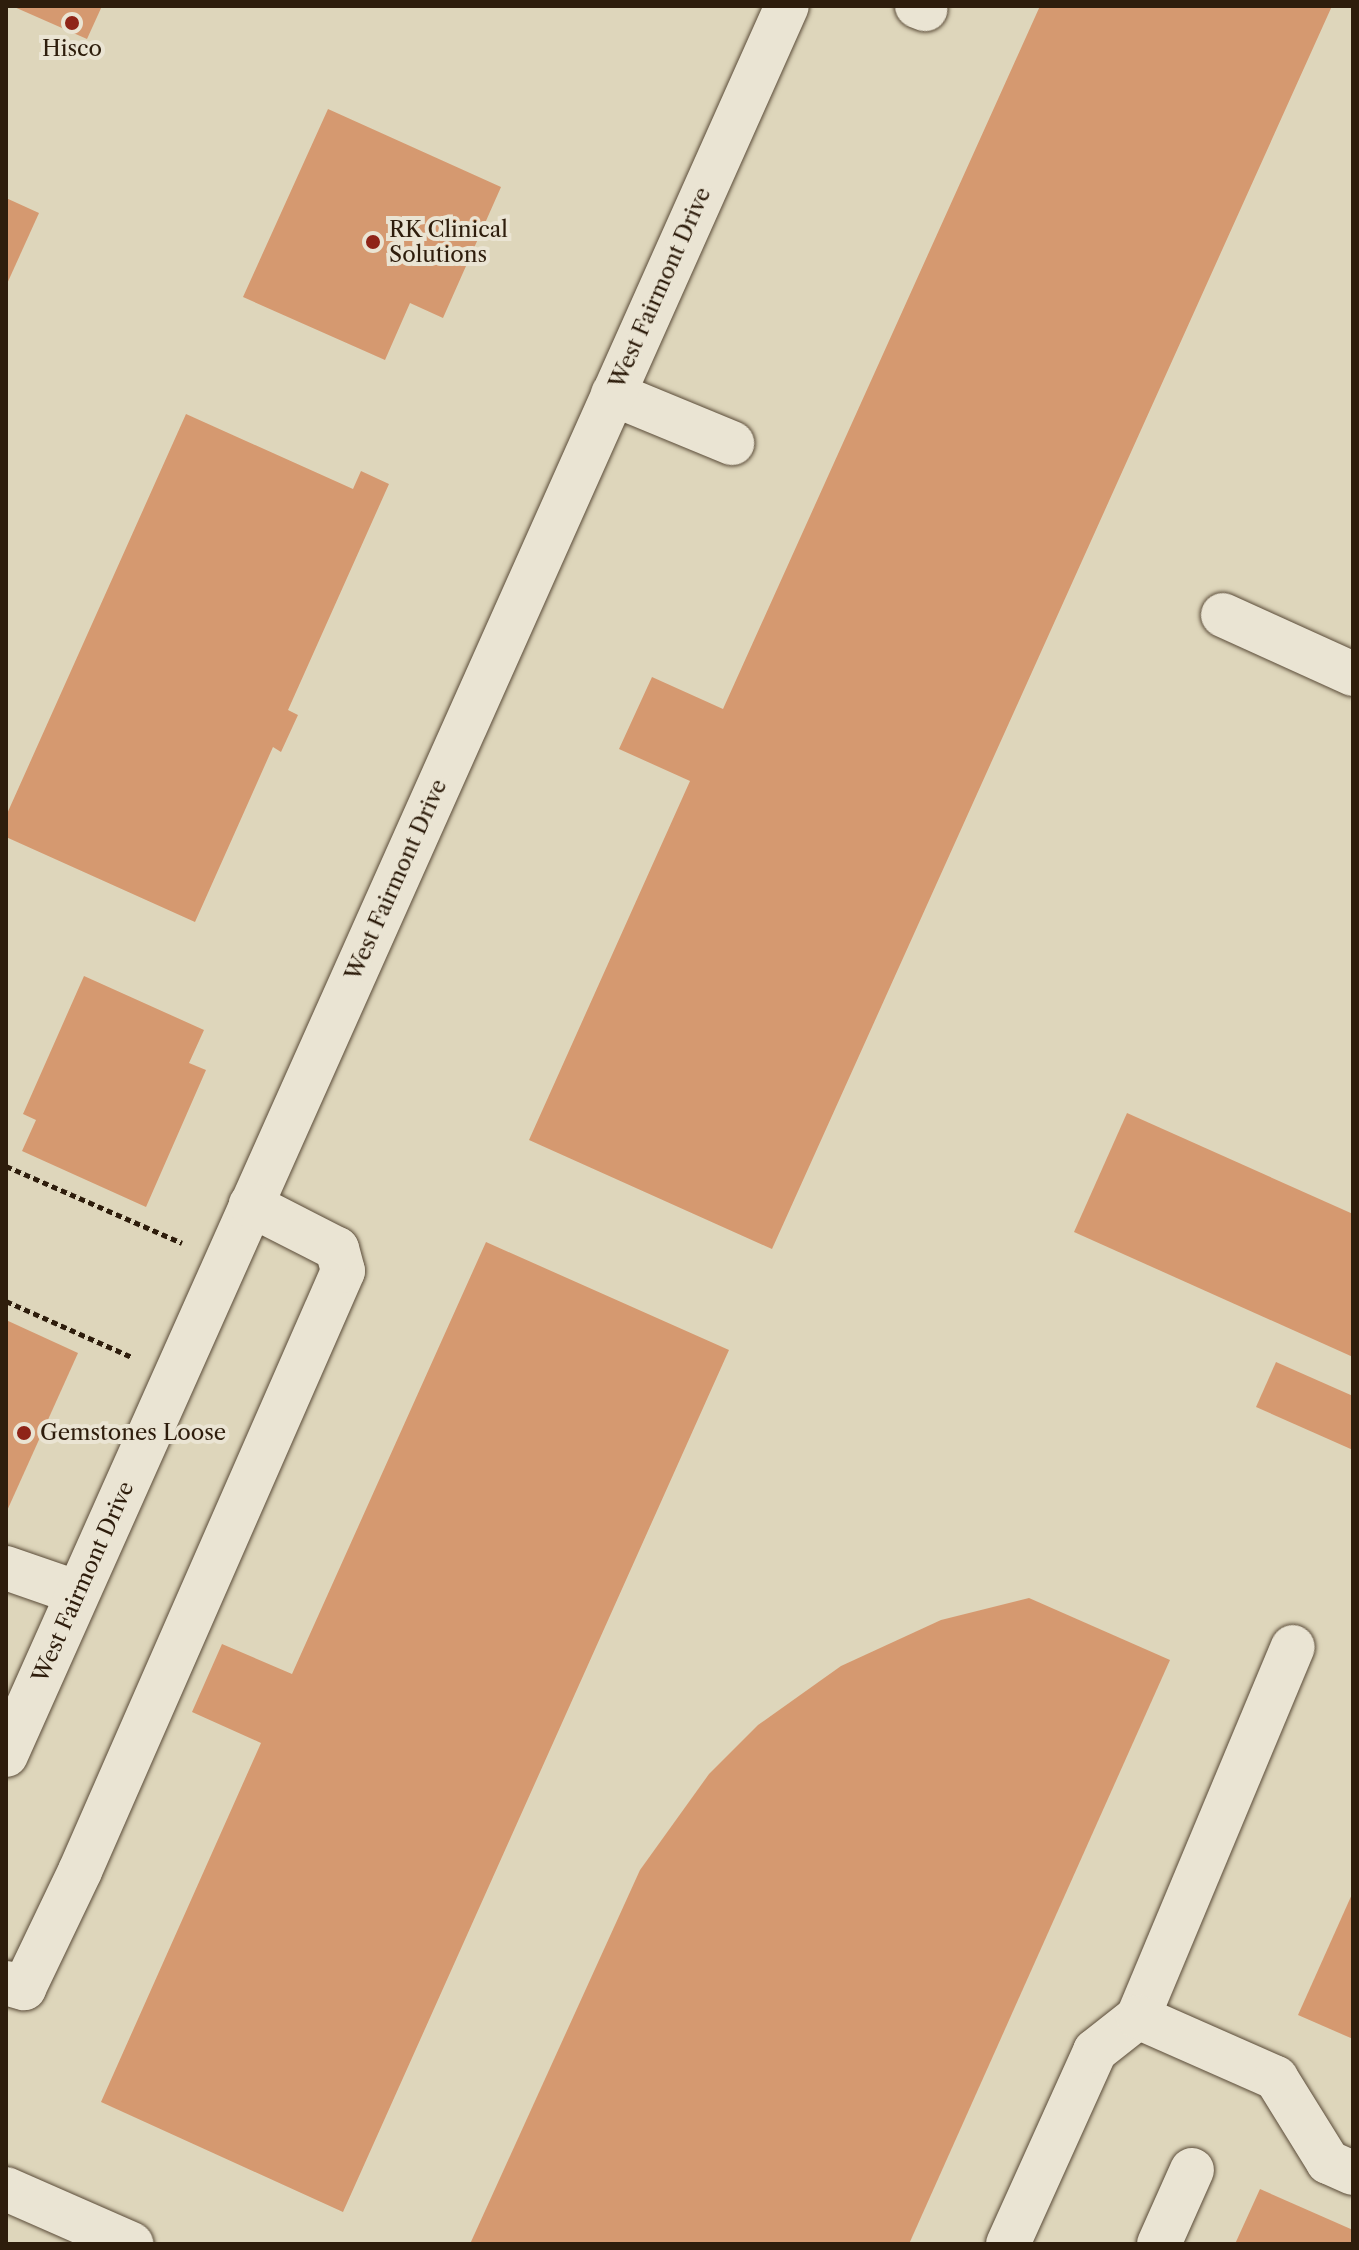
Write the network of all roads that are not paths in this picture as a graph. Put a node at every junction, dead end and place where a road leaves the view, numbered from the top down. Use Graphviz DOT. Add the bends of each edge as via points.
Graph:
graph roads {
  1 [pos="787,6"];
  2 [pos="613,394"];
  3 [pos="732,443"];
  4 [pos="1223,615"];
  5 [pos="1353,674"];
  6 [pos="251,1205"];
  7 [pos="6,1568"];
  8 [pos="78,1593"];
  9 [pos="1293,1647"];
  10 [pos="6,1755"];
  11 [pos="6,1983"];
  12 [pos="1138,2017"];
  13 [pos="1192,2170"];
  14 [pos="1353,2173"];
  15 [pos="6,2189"];
  16 [pos="131,2244"];
  17 [pos="1008,2244"];
  18 [pos="1159,2244"];
  1 -- 2 [label="street, West Fairmont Drive"];
  2 -- 3 [label="street"];
  2 -- 6 [label="street, West Fairmont Drive"];
  4 -- 5 [label="street"];
  6 -- 8 [label="street, West Fairmont Drive"];
  6 -- 11 [label="street" via="337,1249 343,1271 74,1884 24,1988"];
  7 -- 8 [label="street"];
  8 -- 10 [label="street, West Fairmont Drive"];
  9 -- 12 [label="street"];
  12 -- 14 [label="street" via="1276,2078 1328,2162"];
  12 -- 17 [label="street" via="1095,2051"];
  13 -- 18 [label="street"];
  15 -- 16 [label="street"];
}
